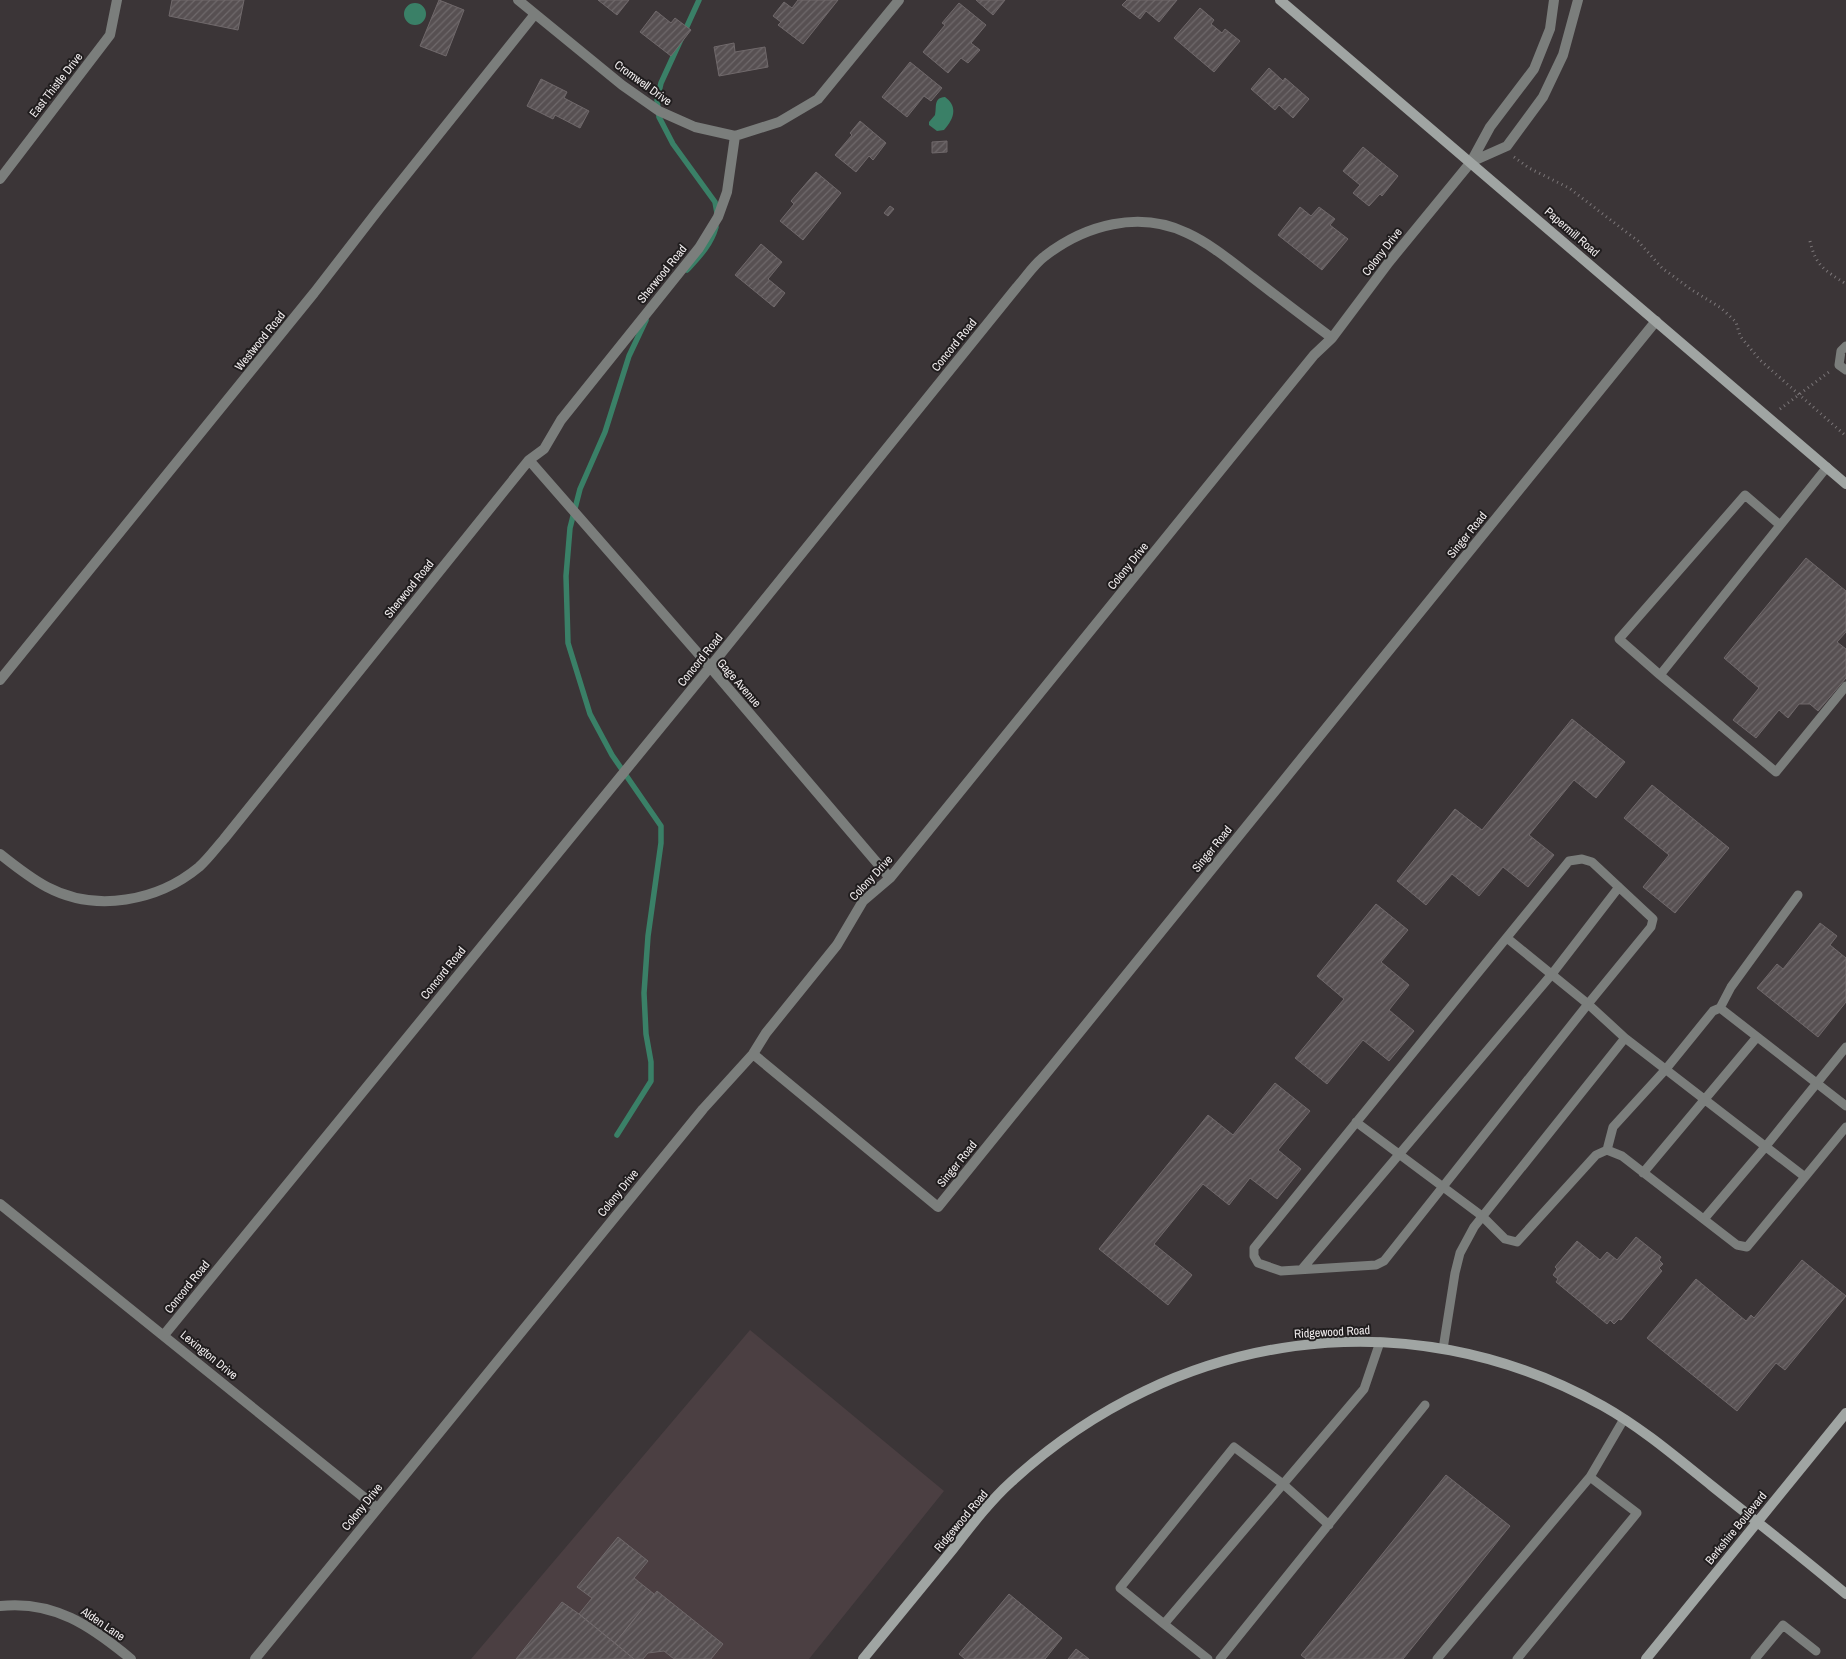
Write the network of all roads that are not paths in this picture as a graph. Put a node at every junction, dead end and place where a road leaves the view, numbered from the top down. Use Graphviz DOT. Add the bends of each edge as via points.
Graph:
graph roads {
  1 [pos="117,0"];
  2 [pos="518,0"];
  3 [pos="899,0"];
  4 [pos="1280,0"];
  5 [pos="1554,0"];
  6 [pos="1578,0"];
  7 [pos="535,14"];
  8 [pos="736,136"];
  9 [pos="1471,162"];
  10 [pos="0,179"];
  11 [pos="1656,321"];
  12 [pos="1332,338"];
  13 [pos="1846,346"];
  14 [pos="1843,368"];
  15 [pos="529,460"];
  16 [pos="1827,467"];
  17 [pos="1846,484"];
  18 [pos="1780,525"];
  19 [pos="710,667"];
  20 [pos="1660,675"];
  21 [pos="0,680"];
  22 [pos="1846,686"];
  23 [pos="0,854"];
  24 [pos="890,878"];
  25 [pos="1619,887"];
  26 [pos="1798,894"];
  27 [pos="1507,938"];
  28 [pos="1552,974"];
  29 [pos="1588,1004"];
  30 [pos="1720,1008"];
  31 [pos="1758,1037"];
  32 [pos="1625,1038"];
  33 [pos="1846,1047"];
  34 [pos="753,1054"];
  35 [pos="1666,1069"];
  36 [pos="1817,1084"];
  37 [pos="1705,1099"];
  38 [pos="1846,1106"];
  39 [pos="1356,1122"];
  40 [pos="1846,1127"];
  41 [pos="1766,1146"];
  42 [pos="1607,1150"];
  43 [pos="1399,1155"];
  44 [pos="1644,1173"];
  45 [pos="1805,1177"];
  46 [pos="1443,1187"];
  47 [pos="0,1204"];
  48 [pos="1482,1216"];
  49 [pos="1704,1219"];
  50 [pos="1302,1269"];
  51 [pos="164,1335"];
  52 [pos="1380,1342"];
  53 [pos="1443,1349"];
  54 [pos="1425,1405"];
  55 [pos="1846,1412"];
  56 [pos="1624,1419"];
  57 [pos="1590,1477"];
  58 [pos="1283,1484"];
  59 [pos="377,1508"];
  60 [pos="1757,1522"];
  61 [pos="1329,1525"];
  62 [pos="1846,1594"];
  63 [pos="0,1606"];
  64 [pos="1164,1624"];
  65 [pos="1816,1651"];
  66 [pos="131,1659"];
  67 [pos="255,1659"];
  68 [pos="863,1659"];
  69 [pos="1208,1659"];
  70 [pos="1220,1659"];
  71 [pos="1437,1659"];
  72 [pos="1517,1659"];
  73 [pos="1646,1659"];
  74 [pos="1755,1659"];
  1 -- 10 [label="street, East Thistle Drive" via="110,35"];
  2 -- 7 [label="street, Cromwell Drive"];
  3 -- 8 [label="street" via="818,99 779,122"];
  4 -- 9 [label="street, Papermill Road"];
  5 -- 9 [label="street, Colony Drive" via="1550,29 1534,69 1490,127"];
  6 -- 9 [label="street, Colony Drive" via="1563,56 1543,97 1507,146"];
  7 -- 8 [label="street, Cromwell Drive" via="659,111 695,127"];
  7 -- 21 [label="street, Westwood Road" via="314,294"];
  8 -- 15 [label="street, Sherwood Road" via="728,192 718,217 699,248 561,420 544,449"];
  9 -- 11 [label="street, Papermill Road"];
  9 -- 12 [label="street, Colony Drive"];
  11 -- 16 [label="street, Papermill Road"];
  11 -- 34 [label="street, Singer Road" via="938,1207"];
  12 -- 19 [label="street, Concord Road" via="1210,245 1176,228 1157,223 1119,222 1073,237 1043,257 1017,287"];
  12 -- 24 [label="street, Colony Drive" via="1314,355"];
  13 -- 14 [label="lane" via="1841,351"];
  15 -- 19 [label="street, Gage Avenue"];
  15 -- 23 [label="street, Sherwood Road" via="199,867 152,894 103,901 71,896 49,888"];
  16 -- 17 [label="street, Papermill Road"];
  16 -- 18 [label="lane"];
  18 -- 20 [label="lane"];
  18 -- 20 [label="lane" via="1745,495 1619,639"];
  19 -- 24 [label="street, Gage Avenue"];
  19 -- 51 [label="street, Concord Road"];
  20 -- 22 [label="lane" via="1776,772"];
  24 -- 34 [label="street, Colony Drive" via="863,901 841,938 766,1032"];
  25 -- 27 [label="lane" via="1592,862 1569,861"];
  25 -- 28 [label="lane"];
  25 -- 29 [label="lane" via="1653,919"];
  26 -- 30 [label="lane" via="1731,987"];
  27 -- 28 [label="lane"];
  27 -- 39 [label="lane"];
  28 -- 29 [label="lane"];
  28 -- 43 [label="lane"];
  29 -- 32 [label="lane"];
  29 -- 46 [label="lane"];
  30 -- 31 [label="lane"];
  30 -- 35 [label="lane" via="1713,1011"];
  31 -- 36 [label="lane"];
  31 -- 37 [label="lane"];
  32 -- 35 [label="lane"];
  32 -- 48 [label="lane"];
  33 -- 36 [label="lane"];
  34 -- 59 [label="street, Colony Drive" via="703,1110"];
  35 -- 37 [label="lane"];
  35 -- 42 [label="lane" via="1613,1127"];
  36 -- 38 [label="lane"];
  36 -- 41 [label="lane"];
  37 -- 41 [label="lane"];
  37 -- 44 [label="lane"];
  39 -- 43 [label="lane"];
  39 -- 50 [label="lane" via="1254,1248 1258,1263 1281,1270"];
  40 -- 45 [label="lane"];
  41 -- 45 [label="lane"];
  41 -- 49 [label="lane"];
  42 -- 44 [label="lane" via="1622,1156"];
  42 -- 48 [label="lane" via="1596,1155 1517,1242 1505,1238"];
  43 -- 46 [label="lane"];
  43 -- 50 [label="lane"];
  44 -- 49 [label="lane"];
  45 -- 49 [label="lane" via="1747,1248 1736,1245"];
  46 -- 48 [label="lane"];
  46 -- 50 [label="lane" via="1384,1261 1376,1265"];
  47 -- 51 [label="street, Lexington Drive"];
  48 -- 53 [label="lane" via="1460,1253"];
  51 -- 59 [label="street, Lexington Drive"];
  52 -- 53 [label="street, Ridgewood Road"];
  52 -- 58 [label="lane" via="1364,1389"];
  52 -- 68 [label="street, Ridgewood Road" via="1323,1343 1231,1358 1179,1375 1106,1410 1009,1483"];
  53 -- 56 [label="street, Ridgewood Road" via="1515,1367 1560,1384"];
  54 -- 61 [label="lane"];
  55 -- 60 [label="street, Berkshire Boulevard"];
  56 -- 57 [label="lane"];
  56 -- 60 [label="street, Ridgewood Road"];
  57 -- 71 [label="lane"];
  57 -- 72 [label="lane" via="1637,1513"];
  58 -- 61 [label="lane"];
  58 -- 64 [label="lane"];
  58 -- 64 [label="lane" via="1234,1447 1120,1588"];
  59 -- 67 [label="street, Colony Drive"];
  60 -- 62 [label="street, Ridgewood Road"];
  60 -- 73 [label="street, Berkshire Boulevard"];
  61 -- 70 [label="lane"];
  63 -- 66 [label="street, Alden Lane" via="34,1606 60,1612 82,1623"];
  64 -- 69 [label="lane"];
  65 -- 74 [label="lane" via="1783,1625"];
}
